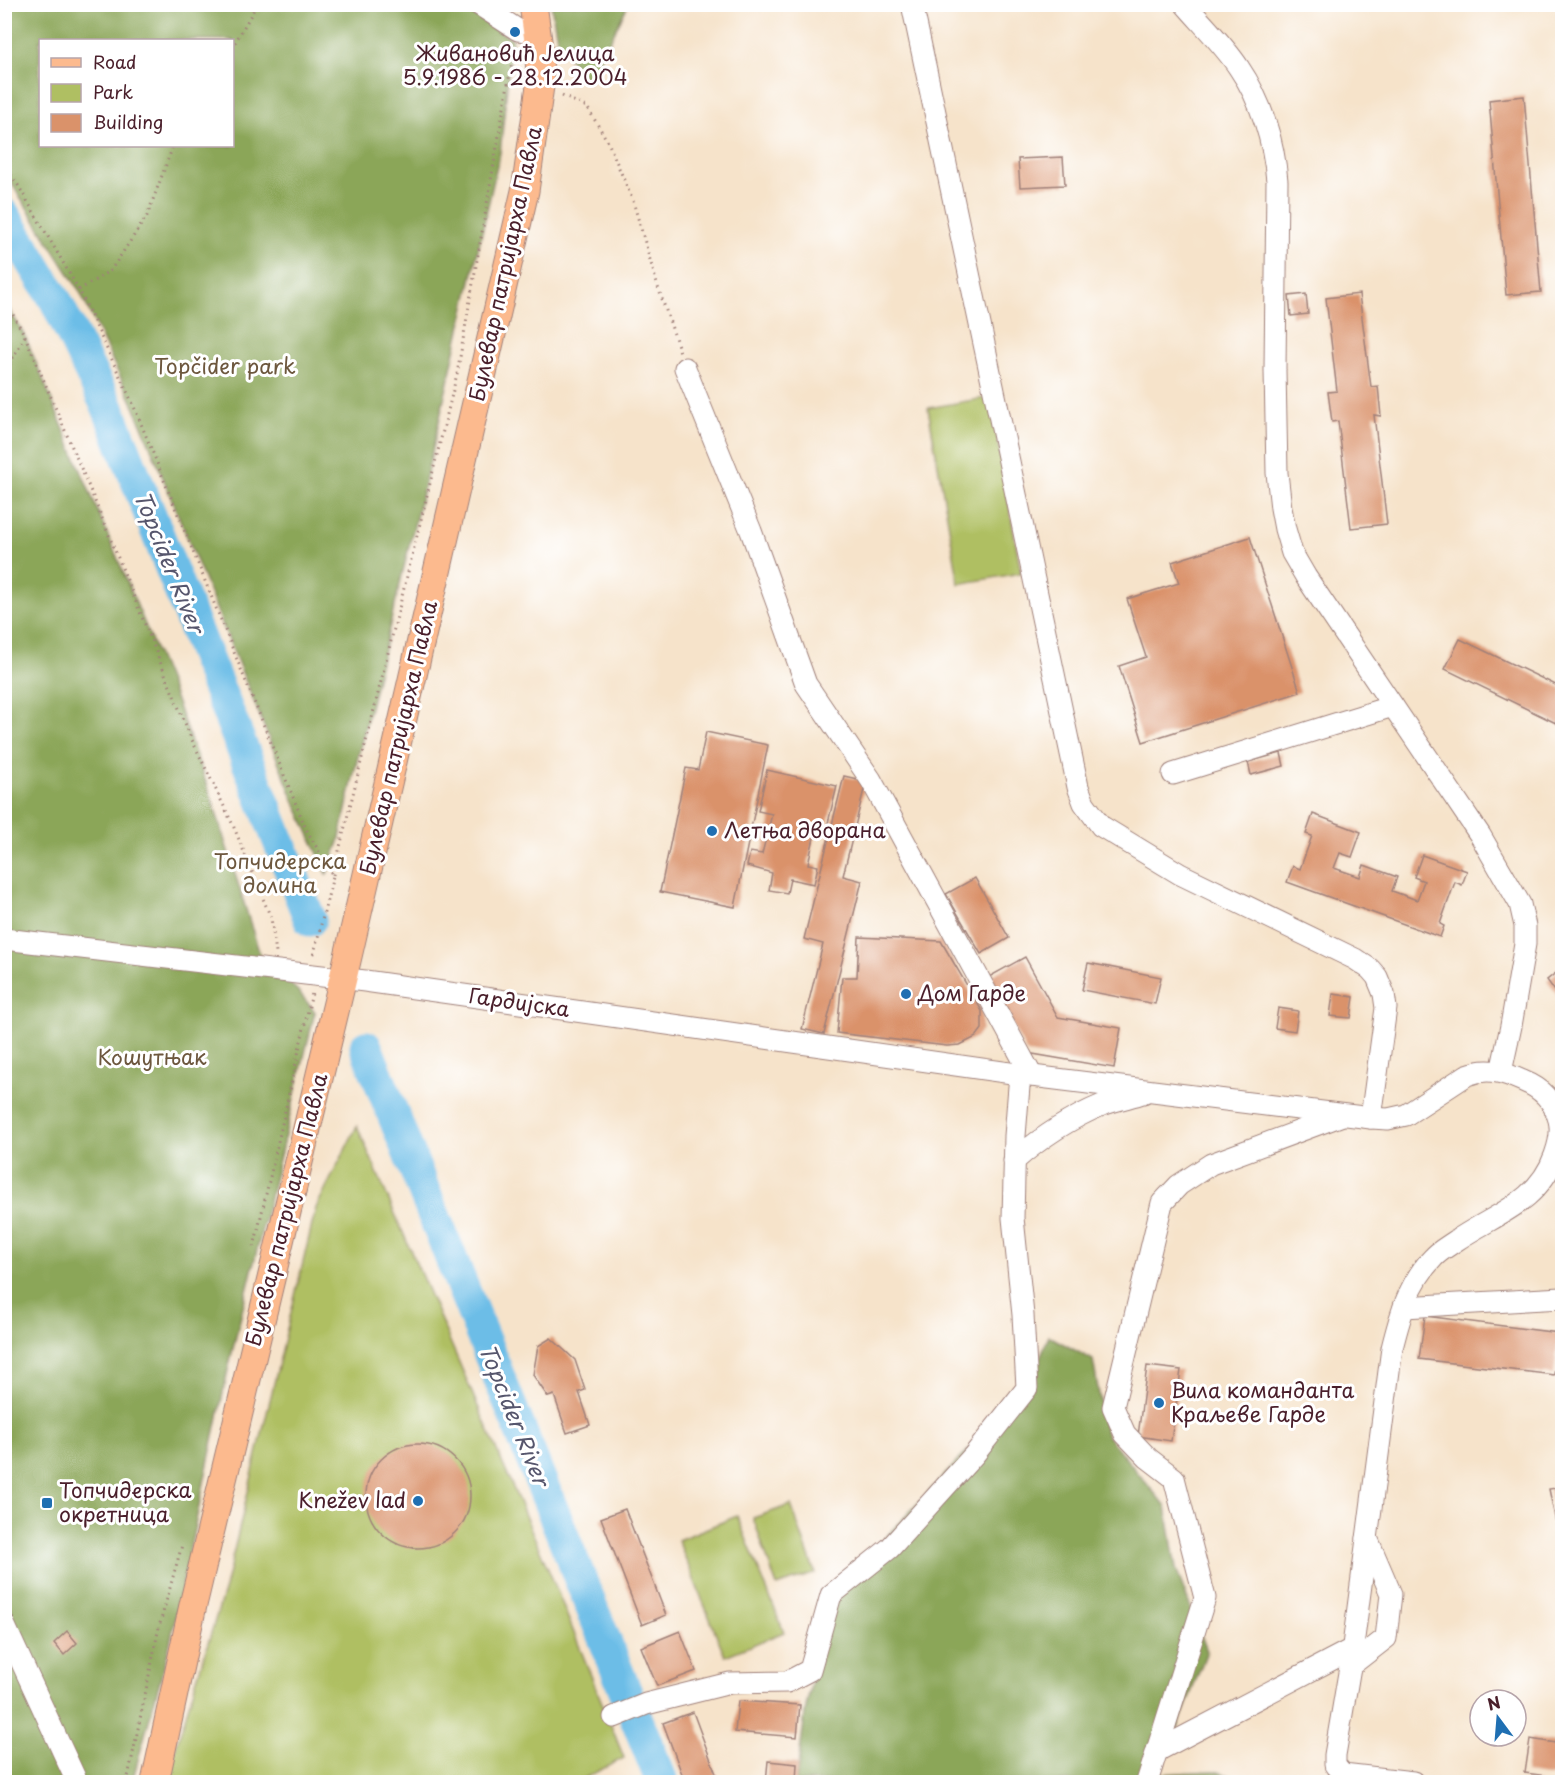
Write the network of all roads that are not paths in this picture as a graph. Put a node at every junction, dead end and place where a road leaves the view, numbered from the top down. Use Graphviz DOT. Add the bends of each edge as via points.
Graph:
graph roads {
  1 [pos="478,4"];
  2 [pos="533,4"];
  3 [pos="912,4"];
  4 [pos="1185,4"];
  5 [pos="528,31"];
  6 [pos="685,368"];
  7 [pos="1393,706"];
  8 [pos="1173,774"];
  9 [pos="4,939"];
  10 [pos="344,978"];
  11 [pos="1501,1072"];
  12 [pos="1026,1075"];
  13 [pos="1150,1091"];
  14 [pos="1344,1115"];
  15 [pos="1371,1118"];
  16 [pos="1561,1146"];
  17 [pos="1014,1161"];
  18 [pos="1563,1298"];
  19 [pos="1404,1307"];
  20 [pos="1367,1538"];
  21 [pos="4,1624"];
  22 [pos="1351,1658"];
  23 [pos="614,1717"];
  24 [pos="1157,1751"];
  25 [pos="77,1782"];
  26 [pos="155,1782"];
  27 [pos="1147,1782"];
  28 [pos="1413,1782"];
  1 -- 5 [label="street"];
  2 -- 5 [label="main road, Булевар патријарха Павла"];
  3 -- 15 [label="street" via="1084,803 1101,826 1180,874 1370,969 1380,984 1386,1008"];
  4 -- 7 [label="street" via="1248,82 1276,161 1275,442 1281,508 1292,553"];
  5 -- 10 [label="main road, Булевар патријарха Павла" via="540,86 525,191"];
  6 -- 12 [label="street" via="751,531 806,684 871,780"];
  7 -- 8 [label="street"];
  7 -- 11 [label="street" via="1480,835 1524,916 1524,944"];
  9 -- 10 [label="street, Гардијска"];
  10 -- 12 [label="street, Гардијска"];
  10 -- 26 [label="main road, Булевар патријарха Павла" via="206,1549"];
  11 -- 15 [label="street, Гардијска" via="1486,1070 1467,1075 1406,1115"];
  11 -- 16 [label="street" via="1543,1092 1560,1123"];
  12 -- 13 [label="street, Гардијска"];
  12 -- 17 [label="street"];
  13 -- 14 [label="street, Гардијска"];
  13 -- 17 [label="street" via="1102,1105"];
  14 -- 15 [label="street, Гардијска"];
  14 -- 24 [label="street" via="1211,1164 1179,1185 1162,1203 1113,1407 1125,1434 1174,1478 1205,1598"];
  16 -- 19 [label="street" via="1530,1196 1435,1255 1422,1269"];
  17 -- 23 [label="street" via="1013,1218 1027,1388 974,1455 890,1548 831,1595 810,1670 787,1682 730,1683 646,1704"];
  18 -- 19 [label="street"];
  19 -- 20 [label="street" via="1392,1348"];
  20 -- 22 [label="street"];
  20 -- 22 [label="street" via="1391,1594 1386,1638"];
  21 -- 25 [label="street"];
  22 -- 24 [label="street"];
  22 -- 28 [label="street" via="1335,1765 1343,1774"];
  24 -- 27 [label="street"];
}
